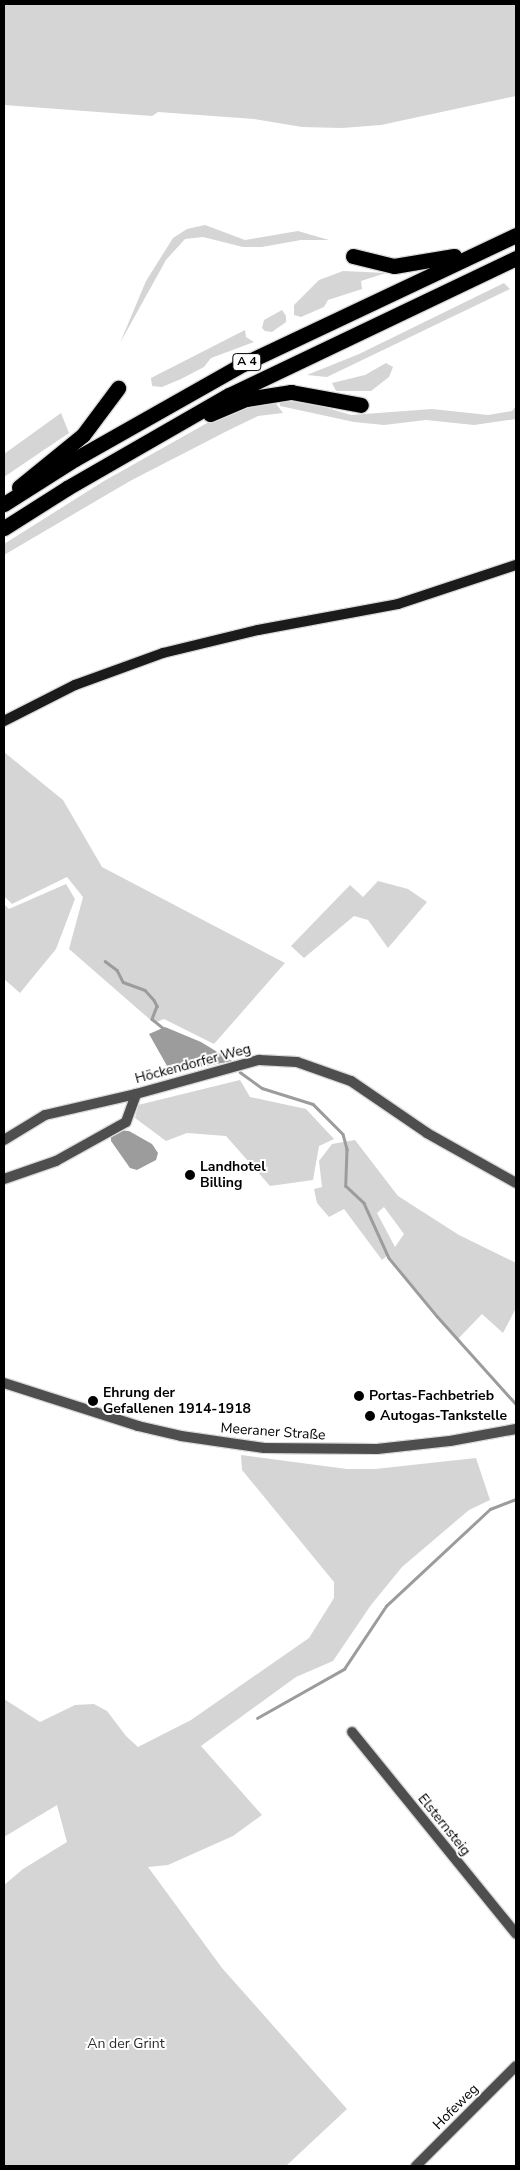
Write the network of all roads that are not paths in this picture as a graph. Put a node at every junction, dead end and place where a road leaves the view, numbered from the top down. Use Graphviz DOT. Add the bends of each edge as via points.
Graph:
graph roads {
  1 [pos="516,235"];
  2 [pos="496,244"];
  3 [pos="352,256"];
  4 [pos="516,258"];
  5 [pos="118,388"];
  6 [pos="361,405"];
  7 [pos="184,420"];
  8 [pos="6,502"];
  9 [pos="4,528"];
  10 [pos="516,565"];
  11 [pos="4,721"];
  12 [pos="136,1094"];
  13 [pos="4,1140"];
  14 [pos="4,1179"];
  15 [pos="516,1184"];
  16 [pos="4,1383"];
  17 [pos="516,1429"];
  18 [pos="352,1732"];
  19 [pos="516,1934"];
  20 [pos="516,2066"];
  21 [pos="416,2166"];
  1 -- 2 [label="highway, A 4"];
  2 -- 3 [label="highway" via="430,262 394,266"];
  2 -- 8 [label="highway, A 4" via="243,364 83,454"];
  4 -- 7 [label="highway, A 4" via="278,370"];
  5 -- 8 [label="highway" via="83,435 26,478"];
  6 -- 7 [label="highway" via="291,392 253,398 221,411"];
  7 -- 9 [label="highway, A 4"];
  10 -- 11 [label="main road" via="398,604 258,630 163,653 75,685"];
  12 -- 13 [label="street, Höckendorfer Weg" via="45,1115"];
  12 -- 14 [label="street" via="126,1122 56,1161"];
  12 -- 15 [label="street, Höckendorfer Weg" via="259,1060 297,1062 351,1081 427,1133"];
  16 -- 17 [label="street, Meeraner Straße" via="138,1426 264,1448 377,1449"];
  18 -- 19 [label="street, Elsternsteig"];
  20 -- 21 [label="street, Hofeweg"];
}
